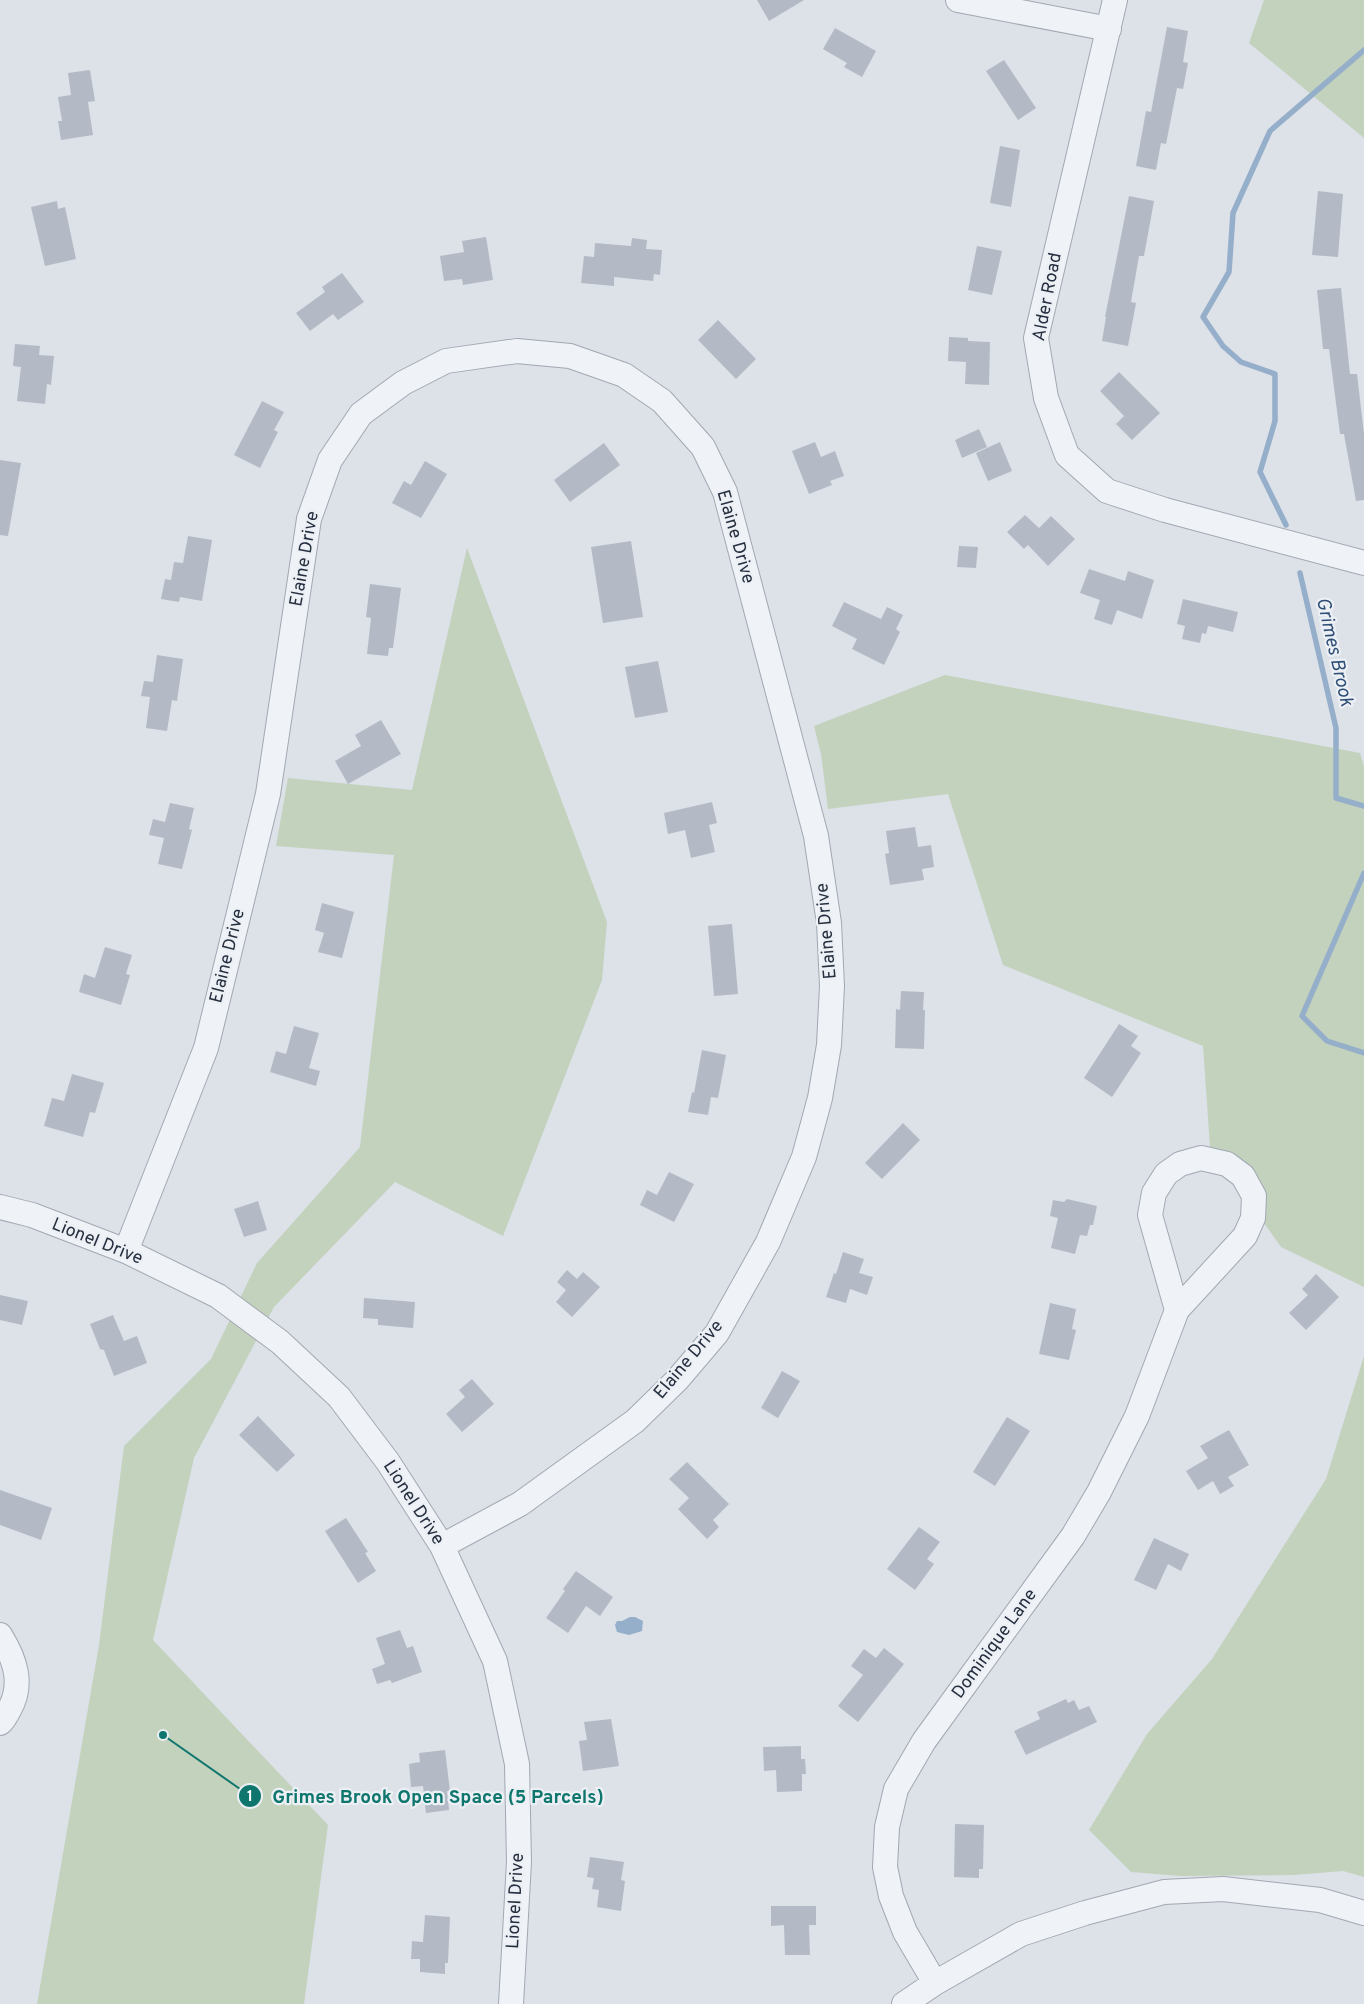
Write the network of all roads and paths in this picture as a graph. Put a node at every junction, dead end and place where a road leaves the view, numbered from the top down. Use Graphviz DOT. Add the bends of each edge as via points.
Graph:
graph roads {
  1 [pos="958,0"];
  2 [pos="1115,0"];
  3 [pos="1109,29"];
  4 [pos="1364,563"];
  5 [pos="0,1207"];
  6 [pos="126,1251"];
  7 [pos="1177,1310"];
  8 [pos="442,1546"];
  9 [pos="0,1635"];
  10 [pos="0,1723"];
  11 [pos="1364,1913"];
  12 [pos="935,1983"];
  13 [pos="510,2004"];
  14 [pos="904,2004"];
  1 -- 3 [label="street"];
  2 -- 3 [label="street, Alder Road"];
  3 -- 4 [label="street, Alder Road" via="1036,338 1046,398 1067,455 1106,491 1164,510"];
  5 -- 6 [label="street, Lionel Drive"];
  6 -- 8 [label="street, Lionel Drive" via="218,1296 280,1342 339,1397 388,1462"];
  6 -- 8 [label="street, Elaine Drive" via="206,1048 268,794 309,519 330,460 361,414 403,383 446,361 517,351 570,356 624,375 662,401 703,447 725,492 816,836 829,922 832,986 829,1045 820,1098 804,1157 768,1242 717,1333 677,1380 635,1421 520,1504"];
  7 -- 7 [label="street, Dominique Lane" via="1245,1236 1253,1218 1254,1196 1243,1176 1228,1164 1201,1158 1180,1164 1166,1174 1154,1192 1150,1216"];
  7 -- 12 [label="street, Dominique Lane" via="1137,1416 1099,1492 1073,1536 924,1742 896,1790 886,1827 885,1867 891,1896 905,1932"];
  8 -- 13 [label="street, Lionel Drive" via="495,1661 516,1764 519,1862"];
  9 -- 10 [label="street" via="14,1662 18,1688"];
  11 -- 12 [label="street" via="1320,1900 1223,1889 1164,1892 1021,1934"];
  12 -- 14 [label="street"];
}
